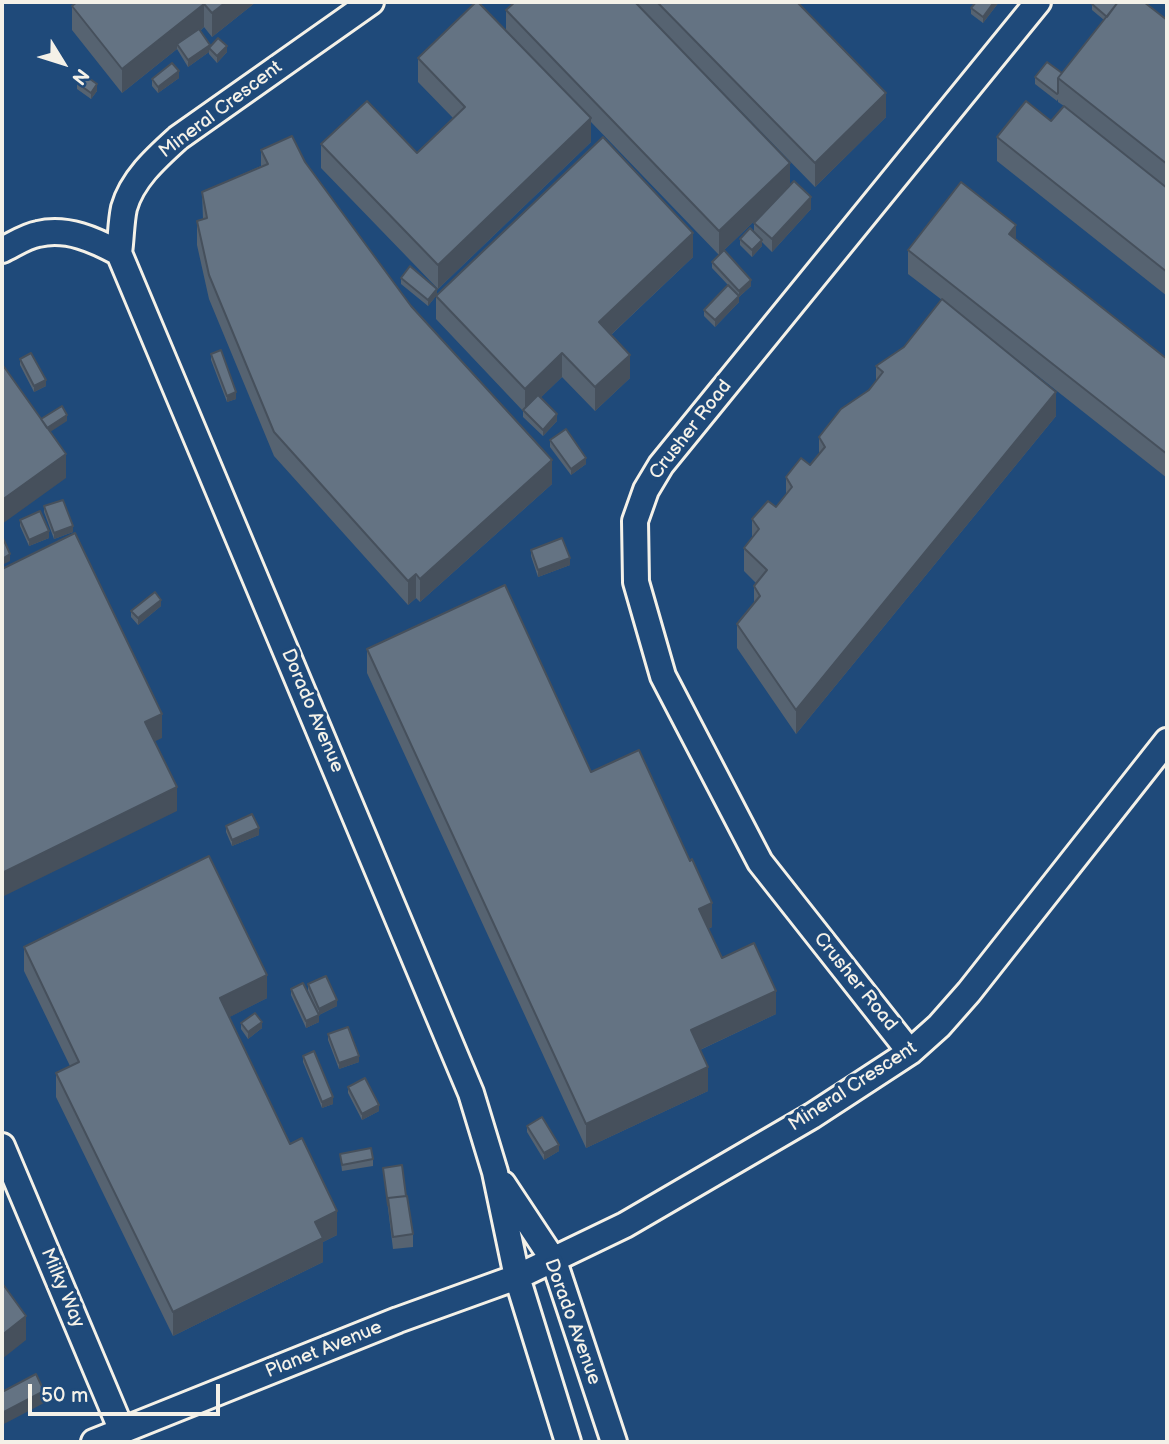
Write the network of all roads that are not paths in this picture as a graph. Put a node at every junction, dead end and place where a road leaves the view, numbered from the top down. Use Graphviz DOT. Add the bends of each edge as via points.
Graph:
graph roads {
  1 [pos="371,2"];
  2 [pos="1038,2"];
  3 [pos="2,250"];
  4 [pos="119,253"];
  5 [pos="1167,741"];
  6 [pos="910,1052"];
  7 [pos="2,1146"];
  8 [pos="495,1172"];
  9 [pos="554,1261"];
  10 [pos="517,1277"];
  11 [pos="122,1431"];
  12 [pos="93,1442"];
  13 [pos="568,1442"];
  14 [pos="614,1442"];
  1 -- 4 [label="street, Mineral Crescent" via="152,161 124,207"];
  2 -- 6 [label="street, Crusher Road" via="661,465 635,521 636,582 663,676 730,809 760,862"];
  3 -- 4 [label="street" via="37,234 56,232 91,237"];
  4 -- 8 [label="street, Dorado Avenue" via="471,1093"];
  5 -- 6 [label="street, Mineral Crescent" via="970,992"];
  6 -- 9 [label="street, Mineral Crescent" via="734,1162"];
  7 -- 11 [label="street, Milky Way"];
  8 -- 9 [label="street, Dorado Avenue"];
  8 -- 10 [label="street, Dorado Avenue"];
  9 -- 10 [label="street, Mineral Crescent"];
  9 -- 14 [label="street, Dorado Avenue"];
  10 -- 11 [label="street, Planet Avenue"];
  10 -- 13 [label="street, Dorado Avenue"];
  11 -- 12 [label="street, Planet Avenue"];
}
